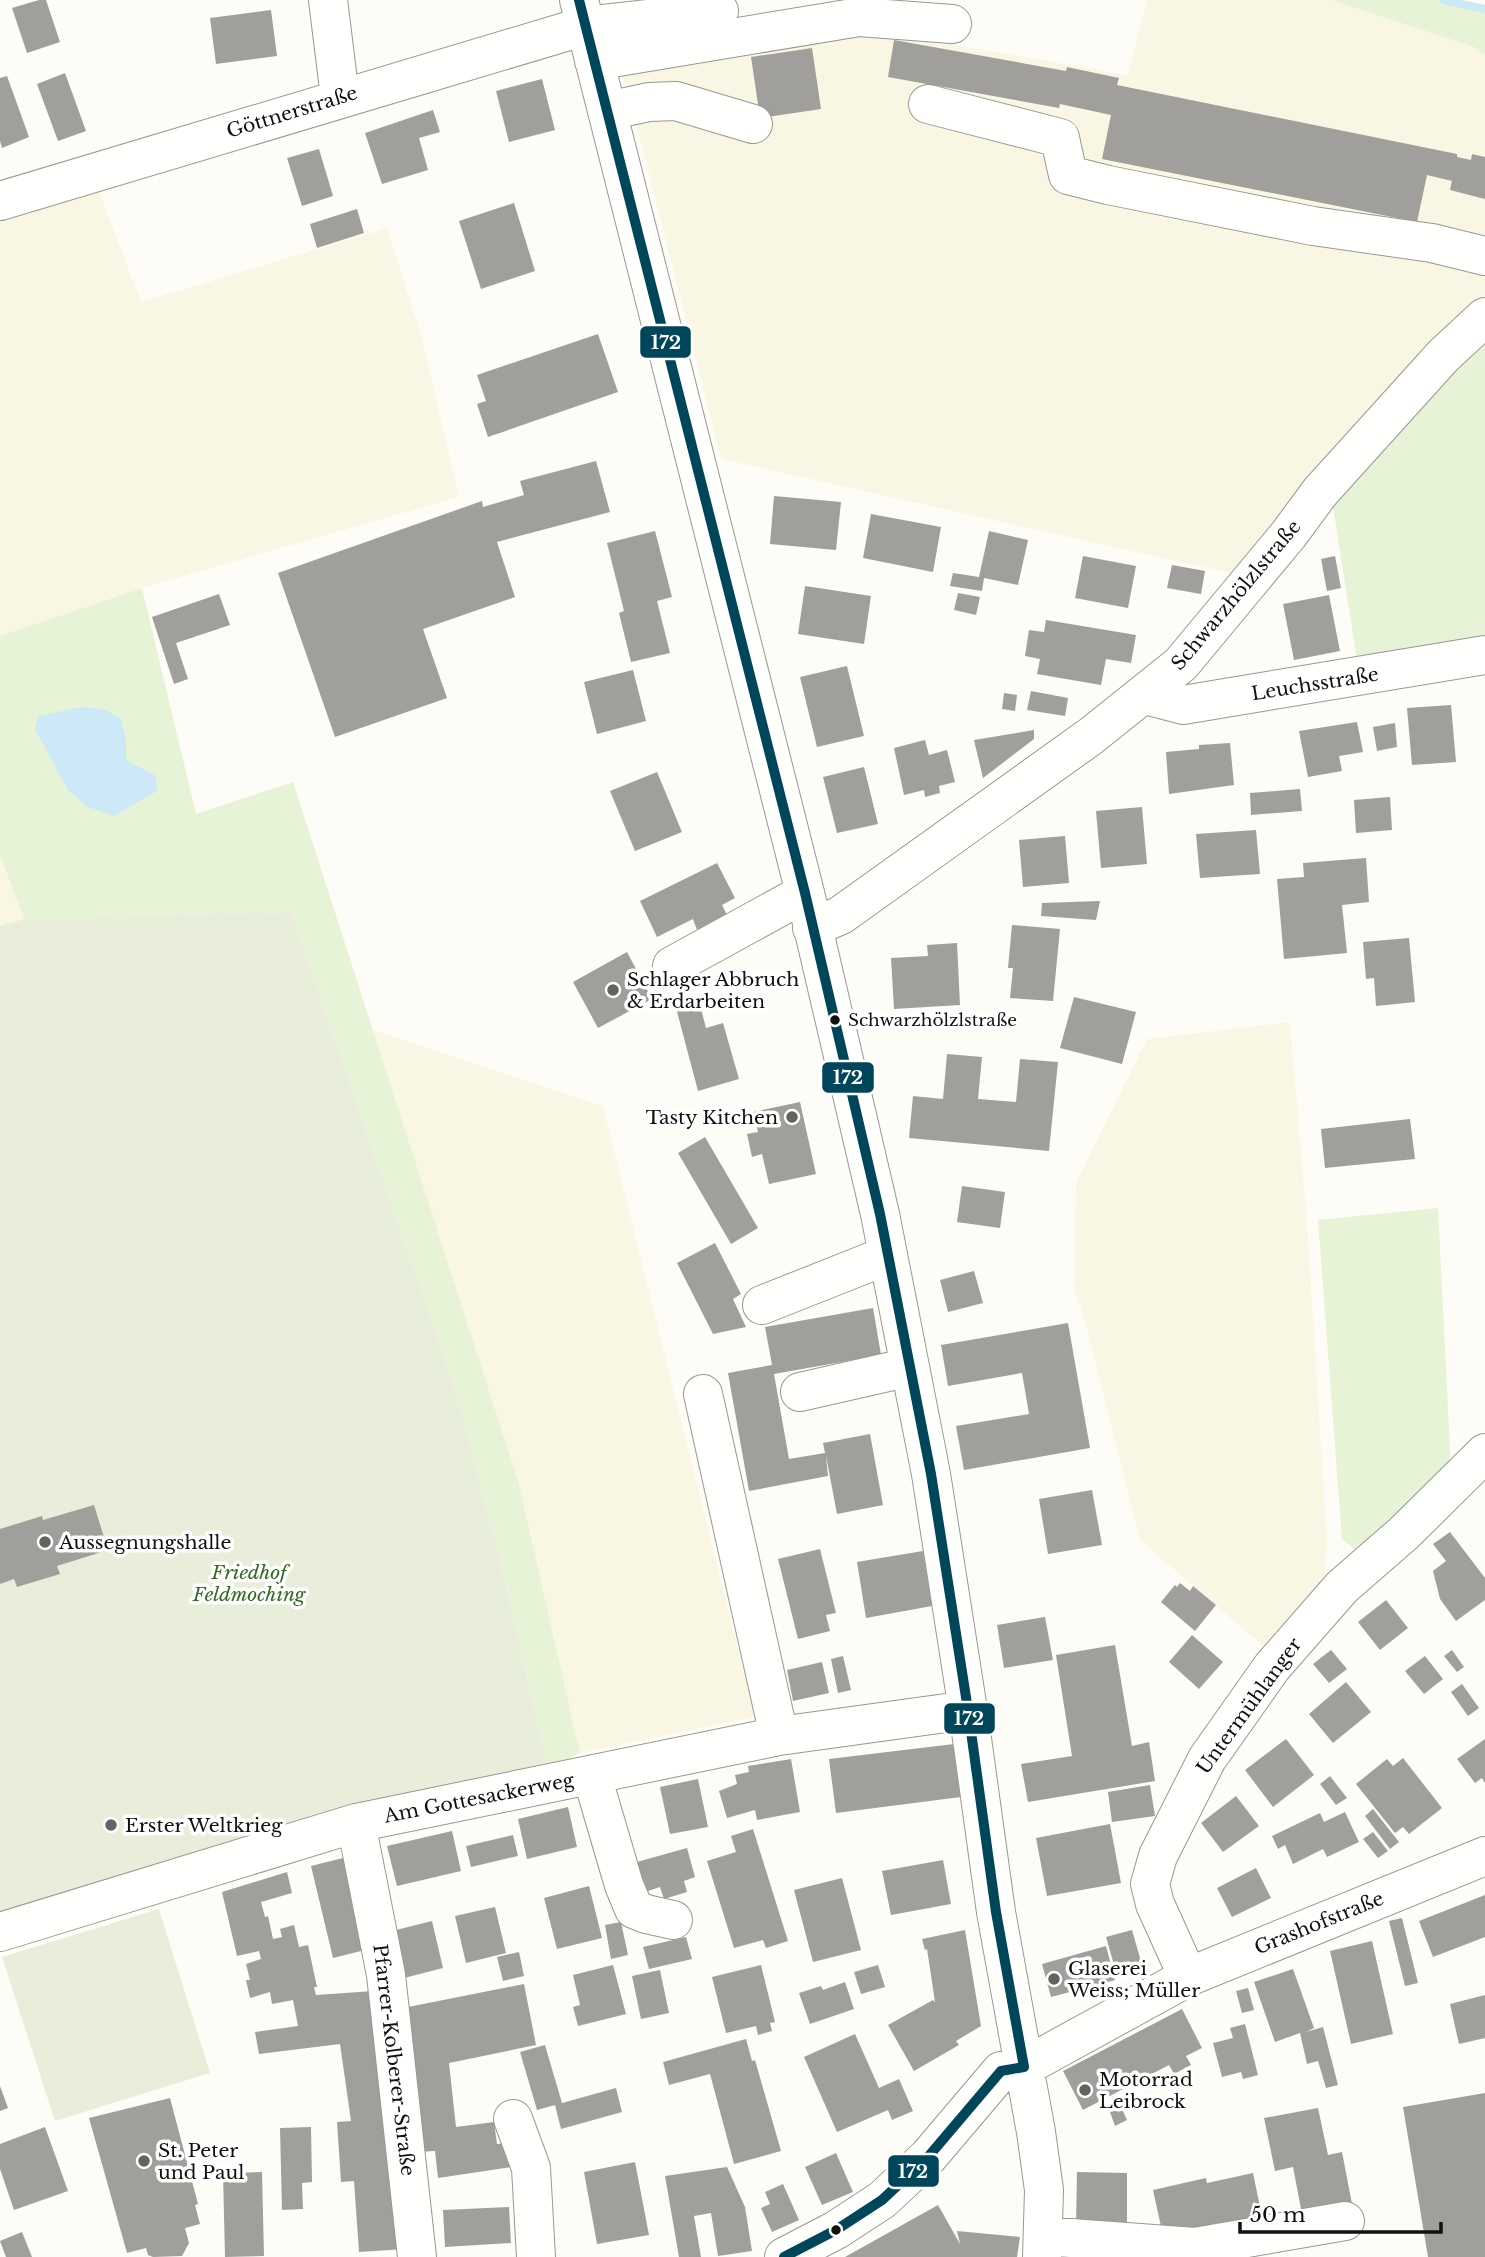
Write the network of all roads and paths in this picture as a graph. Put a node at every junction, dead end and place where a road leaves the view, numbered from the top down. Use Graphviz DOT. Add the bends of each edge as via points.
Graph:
graph roads {
  1 [pos="328,0"];
  2 [pos="719,11"];
  3 [pos="952,24"];
  4 [pos="586,29"];
  5 [pos="340,97"];
  6 [pos="928,104"];
  7 [pos="607,111"];
  8 [pos="753,124"];
  9 [pos="0,201"];
  10 [pos="1485,256"];
  11 [pos="1485,317"];
  12 [pos="1485,655"];
  13 [pos="1145,695"];
  14 [pos="809,910"];
  15 [pos="672,966"];
  16 [pos="888,1255"];
  17 [pos="762,1305"];
  18 [pos="910,1367"];
  19 [pos="800,1392"];
  20 [pos="703,1394"];
  21 [pos="1485,1453"];
  22 [pos="968,1710"];
  23 [pos="779,1736"];
  24 [pos="592,1776"];
  25 [pos="356,1823"];
  26 [pos="1485,1856"];
  27 [pos="673,1920"];
  28 [pos="0,1932"];
  29 [pos="1188,1977"];
  30 [pos="1024,2067"];
  31 [pos="513,2119"];
  32 [pos="1345,2221"];
  33 [pos="1043,2246"];
  34 [pos="417,2257"];
  35 [pos="536,2257"];
  36 [pos="784,2257"];
  1 -- 5 [label="street"];
  2 -- 4 [label="street"];
  3 -- 4 [label="street" via="859,17"];
  4 -- 5 [label="street, Göttnerstraße"];
  4 -- 7 [label="street"];
  5 -- 9 [label="street, Göttnerstraße"];
  6 -- 10 [label="street" via="1060,138 1069,175"];
  7 -- 8 [label="street" via="676,101"];
  7 -- 14 [label="street"];
  11 -- 13 [label="street, Schwarzhölzlstraße" via="1443,356 1320,492 1181,664"];
  12 -- 13 [label="street, Leuchsstraße" via="1183,705"];
  13 -- 14 [label="street, Schwarzhölzlstraße" via="841,915"];
  14 -- 15 [label="street, Schwarzhölzlstraße"];
  14 -- 16 [label="street"];
  16 -- 17 [label="street"];
  16 -- 18 [label="street"];
  18 -- 19 [label="street"];
  18 -- 22 [label="street"];
  20 -- 23 [label="street"];
  21 -- 29 [label="street, Untermühlanger" via="1342,1587 1272,1667 1207,1759 1158,1856 1150,1884"];
  22 -- 23 [label="street, Am Gottesackerweg"];
  22 -- 30 [label="street" via="996,1912"];
  23 -- 24 [label="street, Am Gottesackerweg"];
  24 -- 25 [label="street, Am Gottesackerweg"];
  24 -- 27 [label="street" via="634,1909"];
  25 -- 28 [label="street, Am Gottesackerweg"];
  25 -- 34 [label="street, Pfarrer-Kolberer-Straße" via="386,1975"];
  26 -- 29 [label="street, Grashofstraße"];
  29 -- 30 [label="street, Grashofstraße"];
  30 -- 33 [label="street" via="1044,2190"];
  30 -- 36 [label="street, Grashofstraße" via="1001,2071 928,2157 882,2200"];
  31 -- 35 [label="street" via="531,2168"];
  32 -- 33 [label="street" via="1195,2247"];
}
